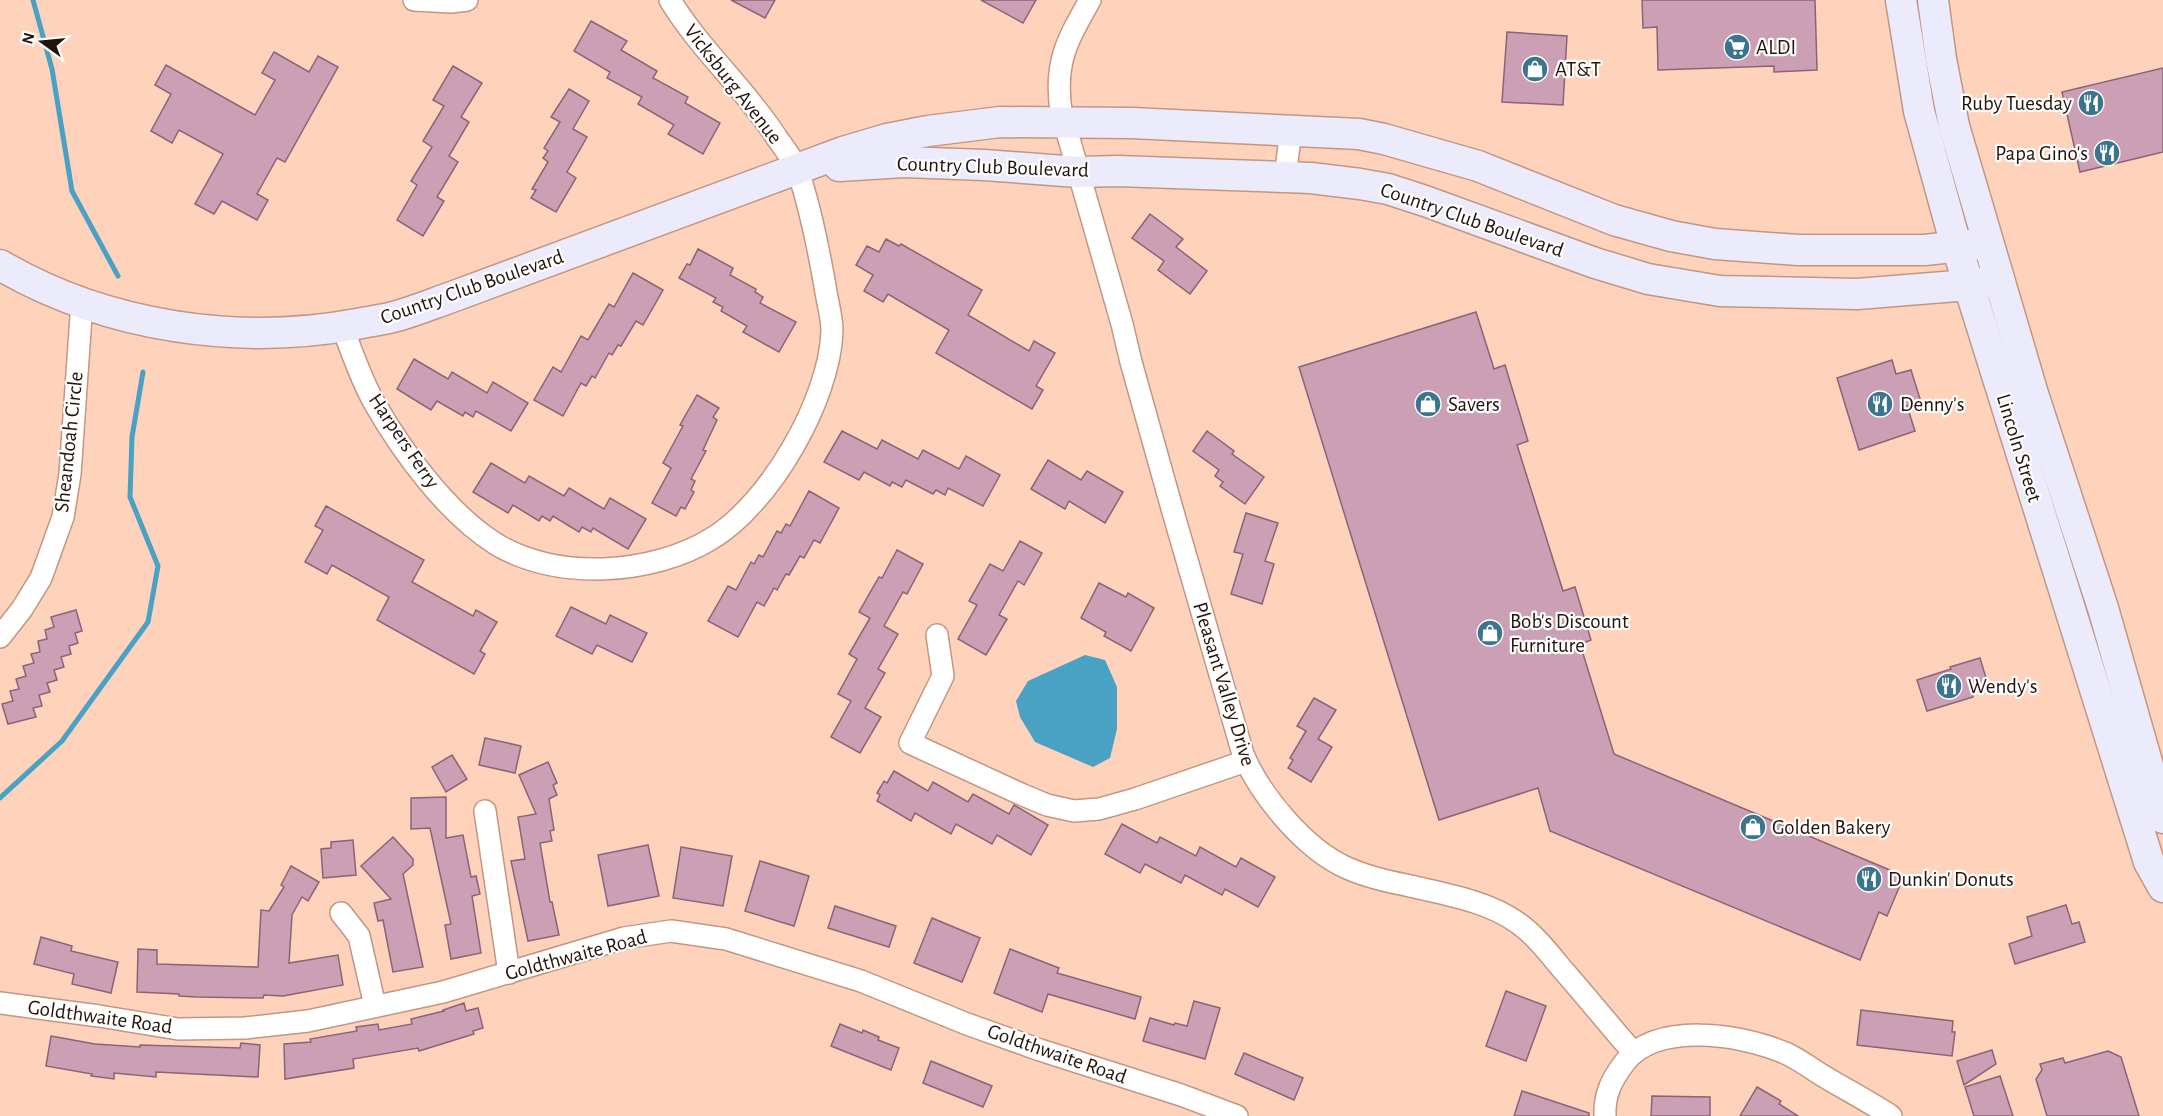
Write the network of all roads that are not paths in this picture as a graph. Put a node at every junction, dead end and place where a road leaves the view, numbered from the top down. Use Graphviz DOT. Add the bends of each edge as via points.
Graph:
graph roads {
  1 [pos="414,0"];
  2 [pos="467,0"];
  3 [pos="670,0"];
  4 [pos="1090,0"];
  5 [pos="1901,0"];
  6 [pos="1933,0"];
  7 [pos="1065,123"];
  8 [pos="1291,130"];
  9 [pos="797,168"];
  10 [pos="1078,172"];
  11 [pos="1285,177"];
  12 [pos="1988,243"];
  13 [pos="1957,246"];
  14 [pos="0,265"];
  15 [pos="1999,280"];
  16 [pos="1969,285"];
  17 [pos="82,302"];
  18 [pos="342,326"];
  19 [pos="937,635"];
  20 [pos="0,637"];
  21 [pos="1246,761"];
  22 [pos="485,811"];
  23 [pos="2163,818"];
  24 [pos="2163,887"];
  25 [pos="341,913"];
  26 [pos="509,973"];
  27 [pos="0,1003"];
  28 [pos="375,1006"];
  29 [pos="1633,1052"];
  30 [pos="1237,1116"];
  31 [pos="1605,1116"];
  32 [pos="1891,1116"];
  1 -- 2 [label="street"];
  3 -- 9 [label="street, Vicksburg Avenue" via="697,41 761,113"];
  4 -- 7 [label="street" via="1071,33 1060,65"];
  5 -- 13 [label="street, Lincoln Street" via="1919,111"];
  6 -- 12 [label="street, Lincoln Street" via="1954,126"];
  7 -- 8 [label="street, Country Club Boulevard"];
  7 -- 9 [label="street, Country Club Boulevard" via="1000,123 928,131 865,145"];
  7 -- 10 [label="street, Pleasant Valley Drive"];
  8 -- 11 [label="street"];
  8 -- 13 [label="street, Country Club Boulevard" via="1359,134 1438,154 1614,220 1715,244 1798,250 1925,250"];
  9 -- 10 [label="street, Country Club Boulevard" via="904,162"];
  9 -- 18 [label="street, Country Club Boulevard" via="449,298 396,316"];
  9 -- 18 [label="street, Harpers Ferry" via="817,242 832,329 821,388 782,464 751,506 712,538 675,556 637,567 606,570 566,567 514,554 495,543 450,505 422,474 375,403"];
  10 -- 11 [label="street, Country Club Boulevard"];
  10 -- 21 [label="street, Pleasant Valley Drive"];
  11 -- 16 [label="street, Country Club Boulevard" via="1388,189 1595,263 1697,288 1857,294"];
  12 -- 13 [label="street, Country Club Boulevard"];
  12 -- 15 [label="street, Lincoln Street"];
  13 -- 16 [label="street, Lincoln Street"];
  14 -- 17 [label="street, Country Club Boulevard"];
  15 -- 16 [label="street, Country Club Boulevard"];
  15 -- 23 [label="street, Lincoln Street" via="2103,608"];
  16 -- 24 [label="street, Lincoln Street" via="2149,862"];
  17 -- 18 [label="street, Country Club Boulevard" via="141,319 213,331"];
  17 -- 20 [label="street, Sheandoah Circle" via="70,474 63,517 41,578"];
  19 -- 21 [label="street" via="943,676 910,743 1047,805 1074,811 1100,809"];
  21 -- 29 [label="street, Pleasant Valley Drive" via="1264,794 1305,840 1342,866 1476,903 1517,923 1552,957"];
  22 -- 26 [label="street"];
  25 -- 28 [label="street" via="359,936"];
  26 -- 28 [label="street, Goldthwaite Road"];
  26 -- 30 [label="street, Goldthwaite Road" via="624,938 671,931 701,934 861,981 1019,1042"];
  27 -- 28 [label="street, Goldthwaite Road" via="178,1029 245,1028 308,1021"];
  29 -- 31 [label="street" via="1608,1088"];
  29 -- 32 [label="street" via="1668,1038 1698,1035 1746,1040 1783,1052"];
}
